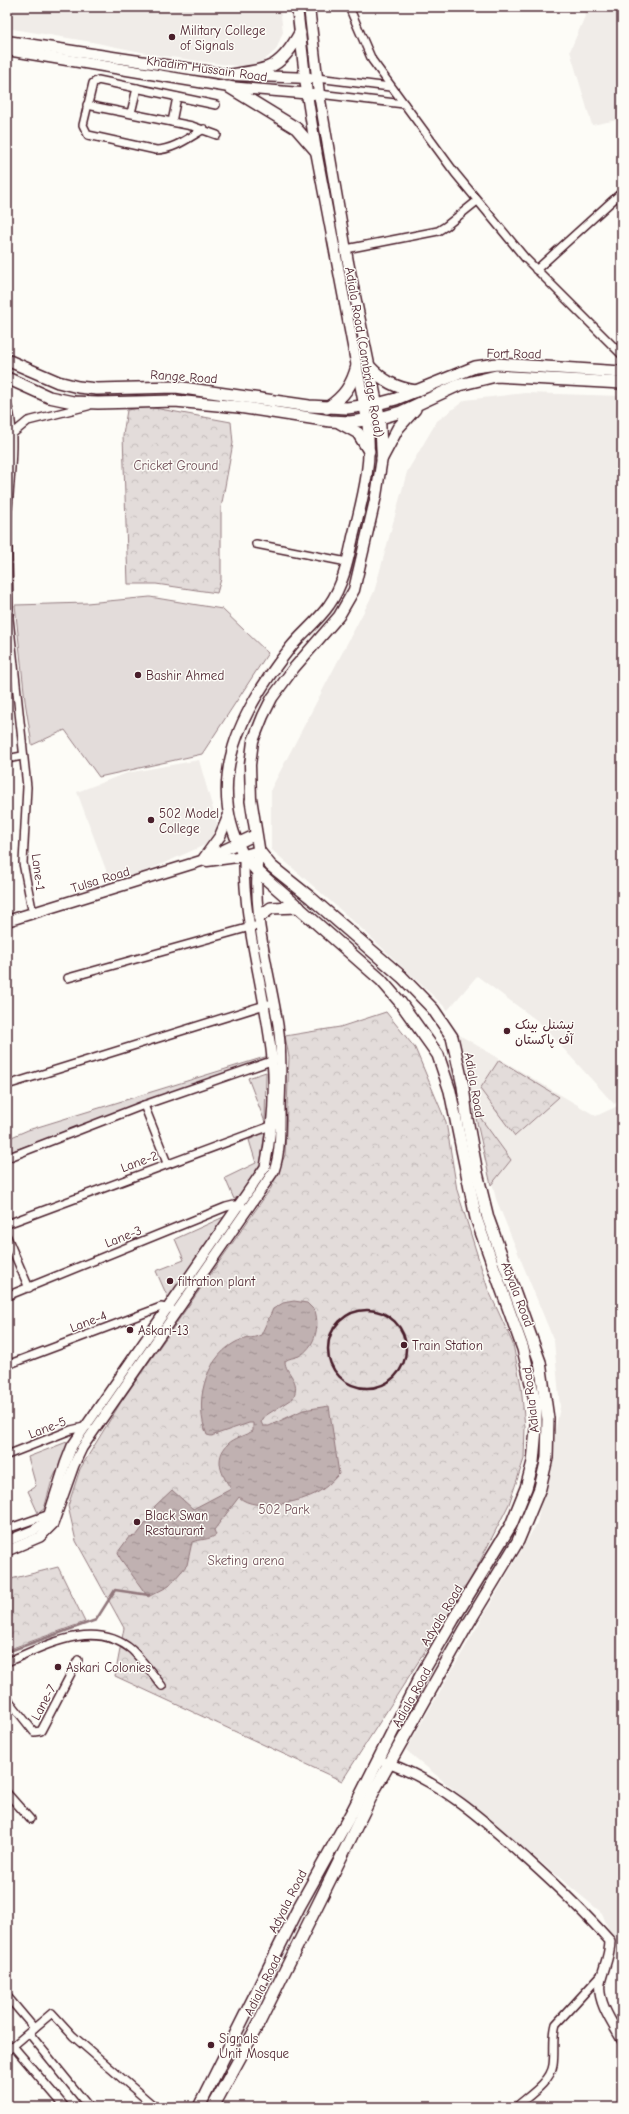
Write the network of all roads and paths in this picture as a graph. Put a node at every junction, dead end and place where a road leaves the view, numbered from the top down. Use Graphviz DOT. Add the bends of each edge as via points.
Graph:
graph roads {
  1 [pos="297,7"];
  2 [pos="309,7"];
  3 [pos="350,7"];
  4 [pos="300,33"];
  5 [pos="7,41"];
  6 [pos="7,50"];
  7 [pos="305,78"];
  8 [pos="317,78"];
  9 [pos="230,81"];
  10 [pos="390,87"];
  11 [pos="137,88"];
  12 [pos="307,94"];
  13 [pos="319,94"];
  14 [pos="177,97"];
  15 [pos="404,104"];
  16 [pos="88,105"];
  17 [pos="216,105"];
  18 [pos="131,113"];
  19 [pos="172,122"];
  20 [pos="204,129"];
  21 [pos="217,135"];
  22 [pos="316,152"];
  23 [pos="622,192"];
  24 [pos="477,201"];
  25 [pos="346,249"];
  26 [pos="536,270"];
  27 [pos="622,356"];
  28 [pos="7,360"];
  29 [pos="357,366"];
  30 [pos="369,366"];
  31 [pos="622,372"];
  32 [pos="7,378"];
  33 [pos="622,383"];
  34 [pos="417,391"];
  35 [pos="98,403"];
  36 [pos="377,404"];
  37 [pos="422,404"];
  38 [pos="7,405"];
  39 [pos="364,406"];
  40 [pos="327,408"];
  41 [pos="380,418"];
  42 [pos="367,420"];
  43 [pos="330,421"];
  44 [pos="11,435"];
  45 [pos="369,451"];
  46 [pos="382,458"];
  47 [pos="8,479"];
  48 [pos="8,512"];
  49 [pos="256,544"];
  50 [pos="8,548"];
  51 [pos="347,562"];
  52 [pos="8,581"];
  53 [pos="8,618"];
  54 [pos="22,756"];
  55 [pos="7,759"];
  56 [pos="251,801"];
  57 [pos="228,817"];
  58 [pos="255,835"];
  59 [pos="237,843"];
  60 [pos="259,850"];
  61 [pos="244,856"];
  62 [pos="201,861"];
  63 [pos="256,870"];
  64 [pos="299,907"];
  65 [pos="33,914"];
  66 [pos="260,920"];
  67 [pos="7,921"];
  68 [pos="248,927"];
  69 [pos="68,978"];
  70 [pos="274,1002"];
  71 [pos="264,1005"];
  72 [pos="276,1059"];
  73 [pos="7,1085"];
  74 [pos="144,1105"];
  75 [pos="276,1124"];
  76 [pos="458,1130"];
  77 [pos="7,1158"];
  78 [pos="168,1163"];
  79 [pos="244,1207"];
  80 [pos="7,1224"];
  81 [pos="7,1237"];
  82 [pos="28,1288"];
  83 [pos="7,1296"];
  84 [pos="168,1308"];
  85 [pos="177,1312"];
  86 [pos="7,1365"];
  87 [pos="86,1426"];
  88 [pos="96,1427"];
  89 [pos="7,1455"];
  90 [pos="59,1511"];
  91 [pos="49,1514"];
  92 [pos="7,1529"];
  93 [pos="7,1541"];
  94 [pos="7,1551"];
  95 [pos="78,1660"];
  96 [pos="7,1662"];
  97 [pos="162,1686"];
  98 [pos="7,1698"];
  99 [pos="377,1760"];
  100 [pos="390,1764"];
  101 [pos="7,1793"];
  102 [pos="30,1819"];
  103 [pos="603,1972"];
  104 [pos="8,2000"];
  105 [pos="31,2030"];
  106 [pos="622,2040"];
  107 [pos="13,2046"];
  108 [pos="7,2051"];
  109 [pos="65,2107"];
  110 [pos="89,2107"];
  111 [pos="155,2107"];
  112 [pos="199,2107"];
  113 [pos="213,2107"];
  114 [pos="516,2107"];
  1 -- 4 [label="main road, Adiala Road (Cambridge Road)"];
  2 -- 8 [label="main road, Adiala Road (Cambridge Road)"];
  3 -- 10 [label="street" via="372,60"];
  4 -- 7 [label="main road, Adiala Road (Cambridge Road)"];
  4 -- 9 [label="main road" via="280,62 268,69"];
  5 -- 9 [label="main road, Khadim Hussain Road"];
  6 -- 9 [label="main road, Khadim Hussain Road"];
  7 -- 8 [label="main road, Khadim Hussain Road"];
  7 -- 9 [label="main road, Khadim Hussain Road"];
  7 -- 12 [label="main road, Adiala Road (Cambridge Road)"];
  8 -- 10 [label="street, Khadim Hussain Road"];
  8 -- 13 [label="main road, Adiala Road (Cambridge Road)"];
  9 -- 12 [label="main road, Khadim Hussain Road"];
  9 -- 22 [label="main road" via="296,128"];
  10 -- 15 [label="street"];
  11 -- 14 [label="street"];
  11 -- 16 [label="street" via="98,80 93,83"];
  11 -- 18 [label="street"];
  12 -- 13 [label="main road, Khadim Hussain Road"];
  12 -- 22 [label="main road, Adiala Road (Cambridge Road)"];
  13 -- 15 [label="street, Khadim Hussain Road"];
  13 -- 25 [label="main road, Adiala Road (Cambridge Road)"];
  14 -- 17 [label="street"];
  14 -- 19 [label="street"];
  15 -- 24 [label="street"];
  16 -- 18 [label="street"];
  16 -- 20 [label="street" via="83,125 88,134 156,150 163,150"];
  18 -- 19 [label="street"];
  19 -- 20 [label="street"];
  20 -- 21 [label="street"];
  22 -- 29 [label="main road, Adiala Road (Cambridge Road)"];
  23 -- 26 [label="street"];
  24 -- 25 [label="street" via="438,230"];
  24 -- 26 [label="street"];
  25 -- 30 [label="main road, Adiala Road (Cambridge Road)"];
  26 -- 27 [label="street"];
  28 -- 40 [label="main road, Range Road" via="58,382 78,387 176,387"];
  29 -- 39 [label="main road, Adiala Road (Cambridge Road)"];
  29 -- 40 [label="main road" via="347,391"];
  30 -- 34 [label="main road" via="390,384"];
  30 -- 36 [label="main road, Adiala Road (Cambridge Road)"];
  31 -- 34 [label="main road, Fort Road" via="497,364 468,369"];
  32 -- 35 [label="main road" via="49,396 73,402"];
  33 -- 37 [label="main road, Fort Road" via="496,376 459,385"];
  34 -- 36 [label="main road, Fort Road"];
  35 -- 43 [label="main road" via="175,401 239,407"];
  35 -- 44 [label="street" via="28,421"];
  36 -- 39 [label="main road, Fort Road"];
  36 -- 41 [label="main road, Adiala Road (Cambridge Road)"];
  37 -- 41 [label="main road, Fort Road"];
  37 -- 46 [label="main road" via="398,428"];
  38 -- 44 [label="street, Lane-1"];
  39 -- 40 [label="main road, Range Road"];
  39 -- 42 [label="main road, Adiala Road (Cambridge Road)"];
  41 -- 42 [label="main road, Fort Road"];
  41 -- 46 [label="main road, Adiala Road (Cambridge Road)"];
  42 -- 43 [label="main road, Fort Road"];
  42 -- 45 [label="main road, Adiala Road (Cambridge Road)"];
  43 -- 45 [label="main road" via="340,423 358,433"];
  44 -- 47 [label="street, Lane-1"];
  45 -- 51 [label="main road, Adiala Road (Cambridge Road)" via="365,490"];
  46 -- 56 [label="main road, Adiala Road (Cambridge Road)" via="376,496 354,590 339,616 272,698 263,716 253,747"];
  47 -- 48 [label="street, Lane-1"];
  48 -- 50 [label="street, Lane-1"];
  49 -- 51 [label="street"];
  50 -- 52 [label="street, Lane-1"];
  51 -- 57 [label="main road, Adiala Road (Cambridge Road)" via="342,580 329,606 290,648 254,698 240,727 229,762 226,795"];
  52 -- 53 [label="street, Lane-1"];
  53 -- 54 [label="street, Lane-1"];
  54 -- 55 [label="street"];
  54 -- 65 [label="street, Lane-1" via="27,787 23,864"];
  56 -- 58 [label="main road, Adiala Road"];
  57 -- 59 [label="main road, Adiala Road (Cambridge Road)"];
  57 -- 62 [label="main road" via="220,836"];
  58 -- 59 [label="main road, Tulsa Road"];
  58 -- 60 [label="main road, Adiala Road"];
  59 -- 61 [label="main road, Adiala Road (Cambridge Road)"];
  59 -- 62 [label="main road, Tulsa Road"];
  60 -- 61 [label="main road, Tulsa Road"];
  60 -- 63 [label="street"];
  60 -- 100 [label="main road, Adiala Road" via="271,866 402,977 433,1008 452,1037 477,1173 488,1218 540,1362 544,1388 548,1420 547,1458 540,1488 518,1541 464,1629"];
  61 -- 62 [label="main road, Tulsa Road"];
  61 -- 63 [label="main road, Adiala Road"];
  61 -- 68 [label="street"];
  62 -- 65 [label="main road, Tulsa Road"];
  63 -- 64 [label="main road, Adiala Road"];
  63 -- 66 [label="street"];
  64 -- 66 [label="main road" via="271,908"];
  64 -- 76 [label="main road, Adiala Road" via="381,980 438,1055 450,1091"];
  65 -- 67 [label="main road, Tulsa Road"];
  66 -- 68 [label="street"];
  66 -- 70 [label="street"];
  68 -- 69 [label="street"];
  68 -- 71 [label="street"];
  70 -- 71 [label="street"];
  70 -- 72 [label="street"];
  71 -- 72 [label="street"];
  71 -- 73 [label="street"];
  72 -- 74 [label="street"];
  72 -- 75 [label="street"];
  74 -- 77 [label="street"];
  74 -- 78 [label="street"];
  75 -- 78 [label="street, Lane-2"];
  75 -- 79 [label="street" via="265,1167"];
  76 -- 99 [label="main road, Adyala Road" via="476,1218 521,1342 532,1381 536,1404 533,1462 511,1525 453,1620"];
  78 -- 80 [label="street, Lane-2"];
  79 -- 82 [label="street, Lane-3" via="226,1207"];
  79 -- 84 [label="street"];
  79 -- 85 [label="street"];
  81 -- 82 [label="street"];
  82 -- 83 [label="street, Lane-3"];
  84 -- 85 [label="street"];
  84 -- 86 [label="street, Lane-4" via="161,1306"];
  84 -- 87 [label="street"];
  85 -- 88 [label="street"];
  87 -- 88 [label="street, Lane-5"];
  87 -- 89 [label="street, Lane-5"];
  87 -- 91 [label="street" via="72,1446"];
  88 -- 90 [label="street" via="74,1464"];
  90 -- 91 [label="street"];
  90 -- 94 [label="street" via="48,1532"];
  91 -- 92 [label="street"];
  91 -- 93 [label="street" via="43,1524 34,1530"];
  95 -- 98 [label="street, Lane-7" via="41,1731 34,1732"];
  96 -- 97 [label="street" via="60,1640 80,1635 97,1636 115,1640 130,1649"];
  99 -- 100 [label="street"];
  99 -- 112 [label="main road, Adyala Road" via="299,1907"];
  100 -- 103 [label="street" via="471,1808 547,1878 610,1942 610,1953"];
  100 -- 113 [label="main road, Adiala Road" via="260,2021"];
  101 -- 102 [label="street"];
  103 -- 106 [label="street" via="600,1995"];
  103 -- 114 [label="street" via="556,2024 553,2068 547,2079"];
  104 -- 105 [label="street"];
  105 -- 107 [label="street"];
  105 -- 110 [label="street"];
  105 -- 111 [label="street" via="52,2013 73,2036"];
  107 -- 108 [label="street"];
  107 -- 109 [label="street"];
}
